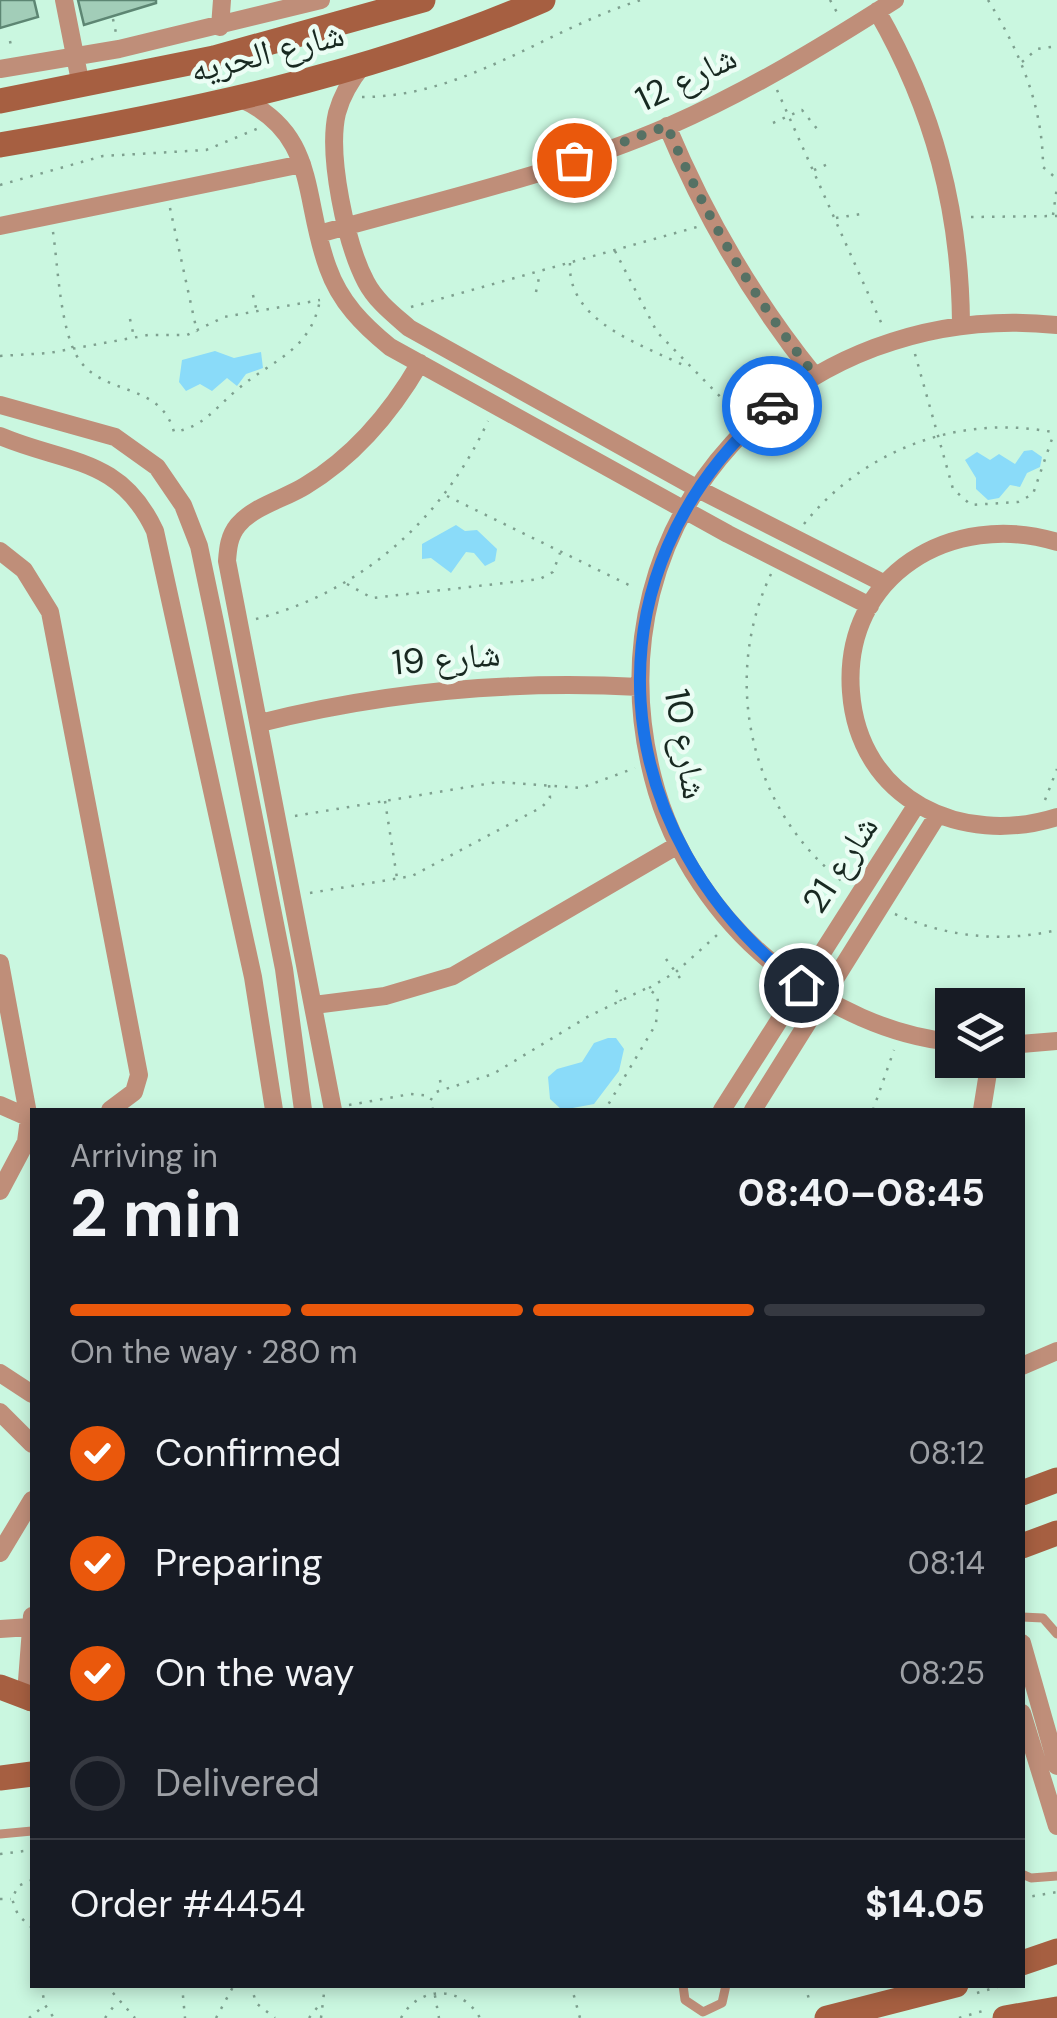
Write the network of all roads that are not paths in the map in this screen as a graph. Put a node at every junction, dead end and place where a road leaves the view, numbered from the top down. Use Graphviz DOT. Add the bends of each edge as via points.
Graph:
graph roads {
  1 [pos="64,0"];
  2 [pos="222,0"];
  3 [pos="321,0"];
  4 [pos="423,0"];
  5 [pos="543,0"];
  6 [pos="895,0"];
  7 [pos="270,7"];
  8 [pos="878,11"];
  9 [pos="220,27"];
  10 [pos="74,56"];
  11 [pos="363,65"];
  12 [pos="0,69"];
  13 [pos="81,86"];
  14 [pos="239,98"];
  15 [pos="0,101"];
  16 [pos="667,126"];
  17 [pos="0,144"];
  18 [pos="302,164"];
  19 [pos="0,226"];
  20 [pos="348,226"];
  21 [pos="319,234"];
  22 [pos="961,323"];
  23 [pos="1057,325"];
  24 [pos="420,363"];
  25 [pos="814,374"];
  26 [pos="0,405"];
  27 [pos="0,436"];
  28 [pos="698,489"];
  29 [pos="685,510"];
  30 [pos="1057,542"];
  31 [pos="0,551"];
  32 [pos="885,584"];
  33 [pos="870,606"];
  34 [pos="640,688"];
  35 [pos="260,723"];
  36 [pos="238,738"];
  37 [pos="204,747"];
  38 [pos="917,804"];
  39 [pos="937,816"];
  40 [pos="1051,819"];
  41 [pos="678,845"];
  42 [pos="0,963"];
  43 [pos="801,985"];
  44 [pos="822,998"];
  45 [pos="314,1005"];
  46 [pos="935,1039"];
  47 [pos="1057,1041"];
  48 [pos="1025,1044"];
  49 [pos="987,1078"];
  50 [pos="0,1105"];
  51 [pos="113,1108"];
  52 [pos="274,1108"];
  53 [pos="303,1108"];
  54 [pos="333,1108"];
  55 [pos="723,1108"];
  56 [pos="754,1108"];
  57 [pos="982,1108"];
  58 [pos="30,1119"];
  59 [pos="0,1191"];
  60 [pos="1057,1352"];
  61 [pos="1025,1359"];
  62 [pos="2,1379"];
  63 [pos="30,1393"];
  64 [pos="0,1412"];
  65 [pos="30,1442"];
  66 [pos="1057,1480"];
  67 [pos="1025,1492"];
  68 [pos="30,1503"];
  69 [pos="1057,1533"];
  70 [pos="1025,1545"];
  71 [pos="0,1553"];
  72 [pos="1025,1616"];
  73 [pos="30,1621"];
  74 [pos="0,1629"];
  75 [pos="1057,1634"];
  76 [pos="1025,1654"];
  77 [pos="0,1687"];
  78 [pos="30,1700"];
  79 [pos="1025,1723"];
  80 [pos="1057,1766"];
  81 [pos="30,1773"];
  82 [pos="0,1778"];
  83 [pos="1057,1826"];
  84 [pos="30,1831"];
  85 [pos="0,1834"];
  86 [pos="1025,1875"];
  87 [pos="1057,1876"];
  88 [pos="1057,1951"];
  89 [pos="1025,1962"];
  90 [pos="683,1988"];
  91 [pos="725,1988"];
  92 [pos="940,1988"];
  93 [pos="1057,2010"];
  94 [pos="711,2014"];
  95 [pos="827,2018"];
  96 [pos="1005,2018"];
  1 -- 10 [label="street"];
  2 -- 9 [label="street"];
  3 -- 7 [label="street"];
  4 -- 13 [label="main road, شارع الحريه" via="214,58"];
  5 -- 11 [label="main road, شارع الحريه"];
  6 -- 8 [label="street, شارع 12"];
  7 -- 9 [label="street"];
  8 -- 16 [label="street, شارع 12"];
  8 -- 22 [label="street" via="936,138 954,218"];
  9 -- 10 [label="street"];
  10 -- 12 [label="street"];
  10 -- 13 [label="street"];
  11 -- 14 [label="main road, شارع الحريه"];
  11 -- 20 [label="street" via="342,97 334,137"];
  13 -- 15 [label="main road, شارع الحريه"];
  14 -- 17 [label="main road, شارع الحريه"];
  14 -- 18 [label="street" via="273,116"];
  16 -- 20 [label="street, شارع 12"];
  16 -- 25 [label="street" via="711,222"];
  18 -- 19 [label="street"];
  18 -- 21 [label="street"];
  20 -- 21 [label="street, شارع 12"];
  20 -- 28 [label="street" via="367,284 409,328"];
  21 -- 24 [label="street" via="342,298 376,336"];
  22 -- 23 [label="street, شارع 10"];
  22 -- 25 [label="street, شارع 10" via="889,339"];
  24 -- 29 [label="street"];
  24 -- 35 [label="street" via="359,445 305,486 250,514 233,532 228,561"];
  25 -- 28 [label="street, شارع 10" via="750,425"];
  26 -- 36 [label="street" via="116,436 172,486 199,546"];
  27 -- 37 [label="street" via="97,466 126,485 144,508 163,559"];
  28 -- 29 [label="street, شارع 10"];
  28 -- 32 [label="street"];
  29 -- 33 [label="street"];
  29 -- 34 [label="street, شارع 10" via="651,596"];
  30 -- 32 [label="street" via="997,531 965,535 908,562"];
  31 -- 51 [label="street" via="24,570 50,612 140,1075 134,1092"];
  32 -- 33 [label="street"];
  33 -- 38 [label="street" via="854,648 854,707 861,736 884,774"];
  34 -- 35 [label="street, شارع 19" via="448,688"];
  34 -- 41 [label="street, شارع 10" via="648,760"];
  35 -- 45 [label="street"];
  36 -- 37 [label="street"];
  36 -- 53 [label="street" via="284,968"];
  37 -- 52 [label="street"];
  38 -- 39 [label="street"];
  38 -- 43 [label="street, شارع 21"];
  39 -- 40 [label="street" via="978,828 1022,828"];
  39 -- 44 [label="street, شارع 21"];
  41 -- 43 [label="street, شارع 10" via="730,923"];
  41 -- 45 [label="street" via="453,976 385,996"];
  42 -- 58 [label="street"];
  43 -- 44 [label="street, شارع 10"];
  43 -- 55 [label="street, شارع 21"];
  44 -- 46 [label="street, شارع 10" via="900,1032"];
  44 -- 56 [label="street, شارع 21"];
  45 -- 54 [label="street"];
  47 -- 48 [label="street"];
  49 -- 57 [label="street"];
  50 -- 58 [label="street"];
  58 -- 59 [label="street" via="26,1142"];
  60 -- 61 [label="street"];
  62 -- 63 [label="street"];
  64 -- 65 [label="street"];
  66 -- 67 [label="main road"];
  68 -- 71 [label="street"];
  69 -- 70 [label="main road"];
  72 -- 75 [label="lane" via="1044,1618"];
  73 -- 74 [label="street"];
  76 -- 80 [label="street"];
  77 -- 78 [label="main road"];
  79 -- 83 [label="street"];
  81 -- 82 [label="main road"];
  84 -- 85 [label="lane"];
  86 -- 87 [label="lane"];
  88 -- 89 [label="main road"];
  90 -- 94 [label="lane" via="689,2006"];
  91 -- 94 [label="lane"];
  92 -- 95 [label="main road"];
  93 -- 96 [label="main road"];
}
